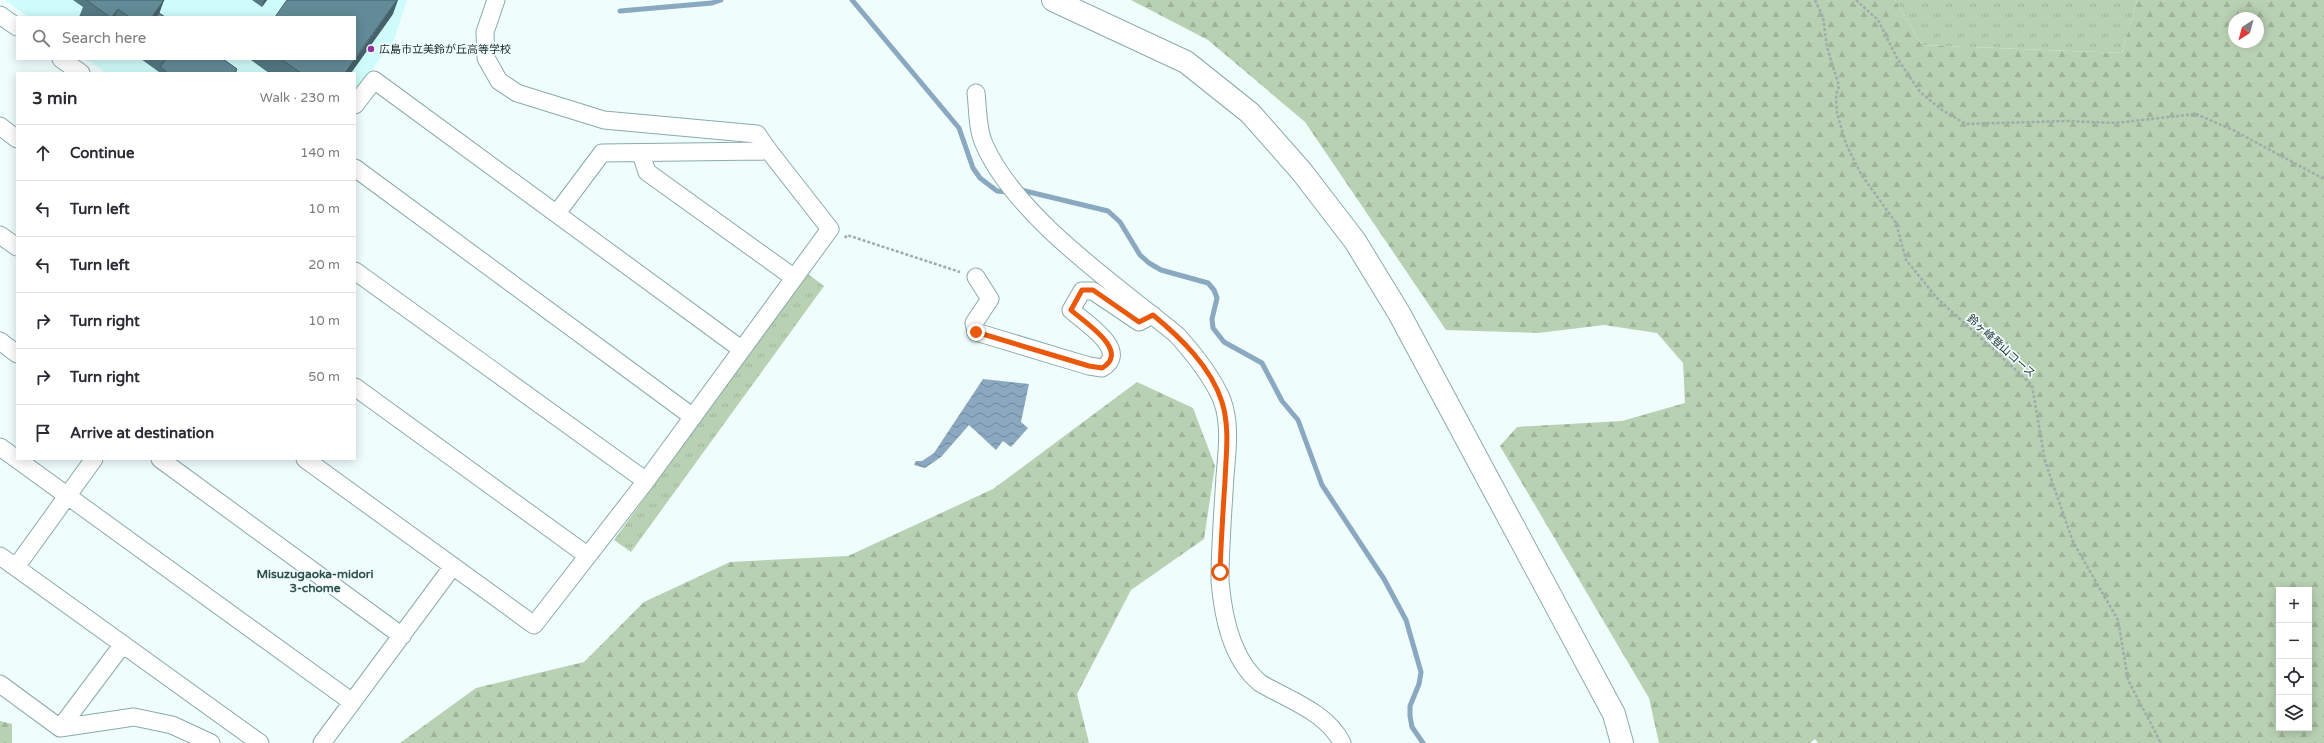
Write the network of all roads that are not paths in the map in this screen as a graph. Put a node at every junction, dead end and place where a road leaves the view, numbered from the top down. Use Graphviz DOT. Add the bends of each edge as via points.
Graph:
graph roads {
  1 [pos="496,0"];
  2 [pos="1053,0"];
  3 [pos="0,15"];
  4 [pos="16,26"];
  5 [pos="62,60"];
  6 [pos="80,72"];
  7 [pos="976,93"];
  8 [pos="356,105"];
  9 [pos="0,126"];
  10 [pos="16,138"];
  11 [pos="769,150"];
  12 [pos="641,154"];
  13 [pos="356,169"];
  14 [pos="557,213"];
  15 [pos="0,235"];
  16 [pos="16,246"];
  17 [pos="356,272"];
  18 [pos="793,277"];
  19 [pos="976,277"];
  20 [pos="1153,315"];
  21 [pos="0,341"];
  22 [pos="742,348"];
  23 [pos="16,353"];
  24 [pos="356,388"];
  25 [pos="693,417"];
  26 [pos="0,447"];
  27 [pos="16,459"];
  28 [pos="18,460"];
  29 [pos="93,460"];
  30 [pos="161,460"];
  31 [pos="306,460"];
  32 [pos="646,481"];
  33 [pos="67,496"];
  34 [pos="0,556"];
  35 [pos="588,556"];
  36 [pos="452,566"];
  37 [pos="16,567"];
  38 [pos="402,636"];
  39 [pos="123,644"];
  40 [pos="0,684"];
  41 [pos="352,702"];
  42 [pos="60,728"];
  43 [pos="211,743"];
  44 [pos="260,743"];
  45 [pos="322,743"];
  46 [pos="1342,743"];
  47 [pos="1622,743"];
  1 -- 11 [label="street" via="485,32 486,58 499,81 517,92 616,122 757,134"];
  2 -- 47 [label="street" via="1186,62 1250,113 1302,172 1355,241 1399,313 1614,714"];
  3 -- 4 [label="street"];
  5 -- 6 [label="street"];
  7 -- 20 [label="street" via="983,143 1024,205 1078,254"];
  8 -- 14 [label="street" via="374,80"];
  9 -- 10 [label="street"];
  11 -- 12 [label="street"];
  11 -- 18 [label="street" via="830,230"];
  12 -- 14 [label="street" via="602,153"];
  12 -- 18 [label="street" via="647,172"];
  13 -- 25 [label="street"];
  14 -- 22 [label="street"];
  15 -- 16 [label="street"];
  17 -- 32 [label="street"];
  18 -- 22 [label="street"];
  19 -- 20 [label="street" via="990,299 974,323 976,332 1089,366 1102,368 1109,364 1112,357 1111,348 1104,339 1071,310 1082,290 1093,290 1139,322"];
  20 -- 46 [label="street" via="1190,350 1216,389 1225,413 1227,451 1220,581 1224,613 1232,643 1251,676 1323,720 1333,728"];
  21 -- 23 [label="street"];
  22 -- 25 [label="street"];
  24 -- 35 [label="street"];
  25 -- 32 [label="street"];
  26 -- 27 [label="street"];
  28 -- 33 [label="street"];
  29 -- 33 [label="street"];
  30 -- 38 [label="street"];
  31 -- 36 [label="street"];
  32 -- 35 [label="street"];
  33 -- 37 [label="street"];
  33 -- 41 [label="street"];
  34 -- 37 [label="street"];
  35 -- 36 [label="street" via="534,625"];
  36 -- 38 [label="street"];
  37 -- 39 [label="street"];
  38 -- 41 [label="street"];
  39 -- 42 [label="street"];
  39 -- 44 [label="street"];
  40 -- 42 [label="street"];
  41 -- 45 [label="street"];
  42 -- 43 [label="street" via="134,717 172,725"];
}
